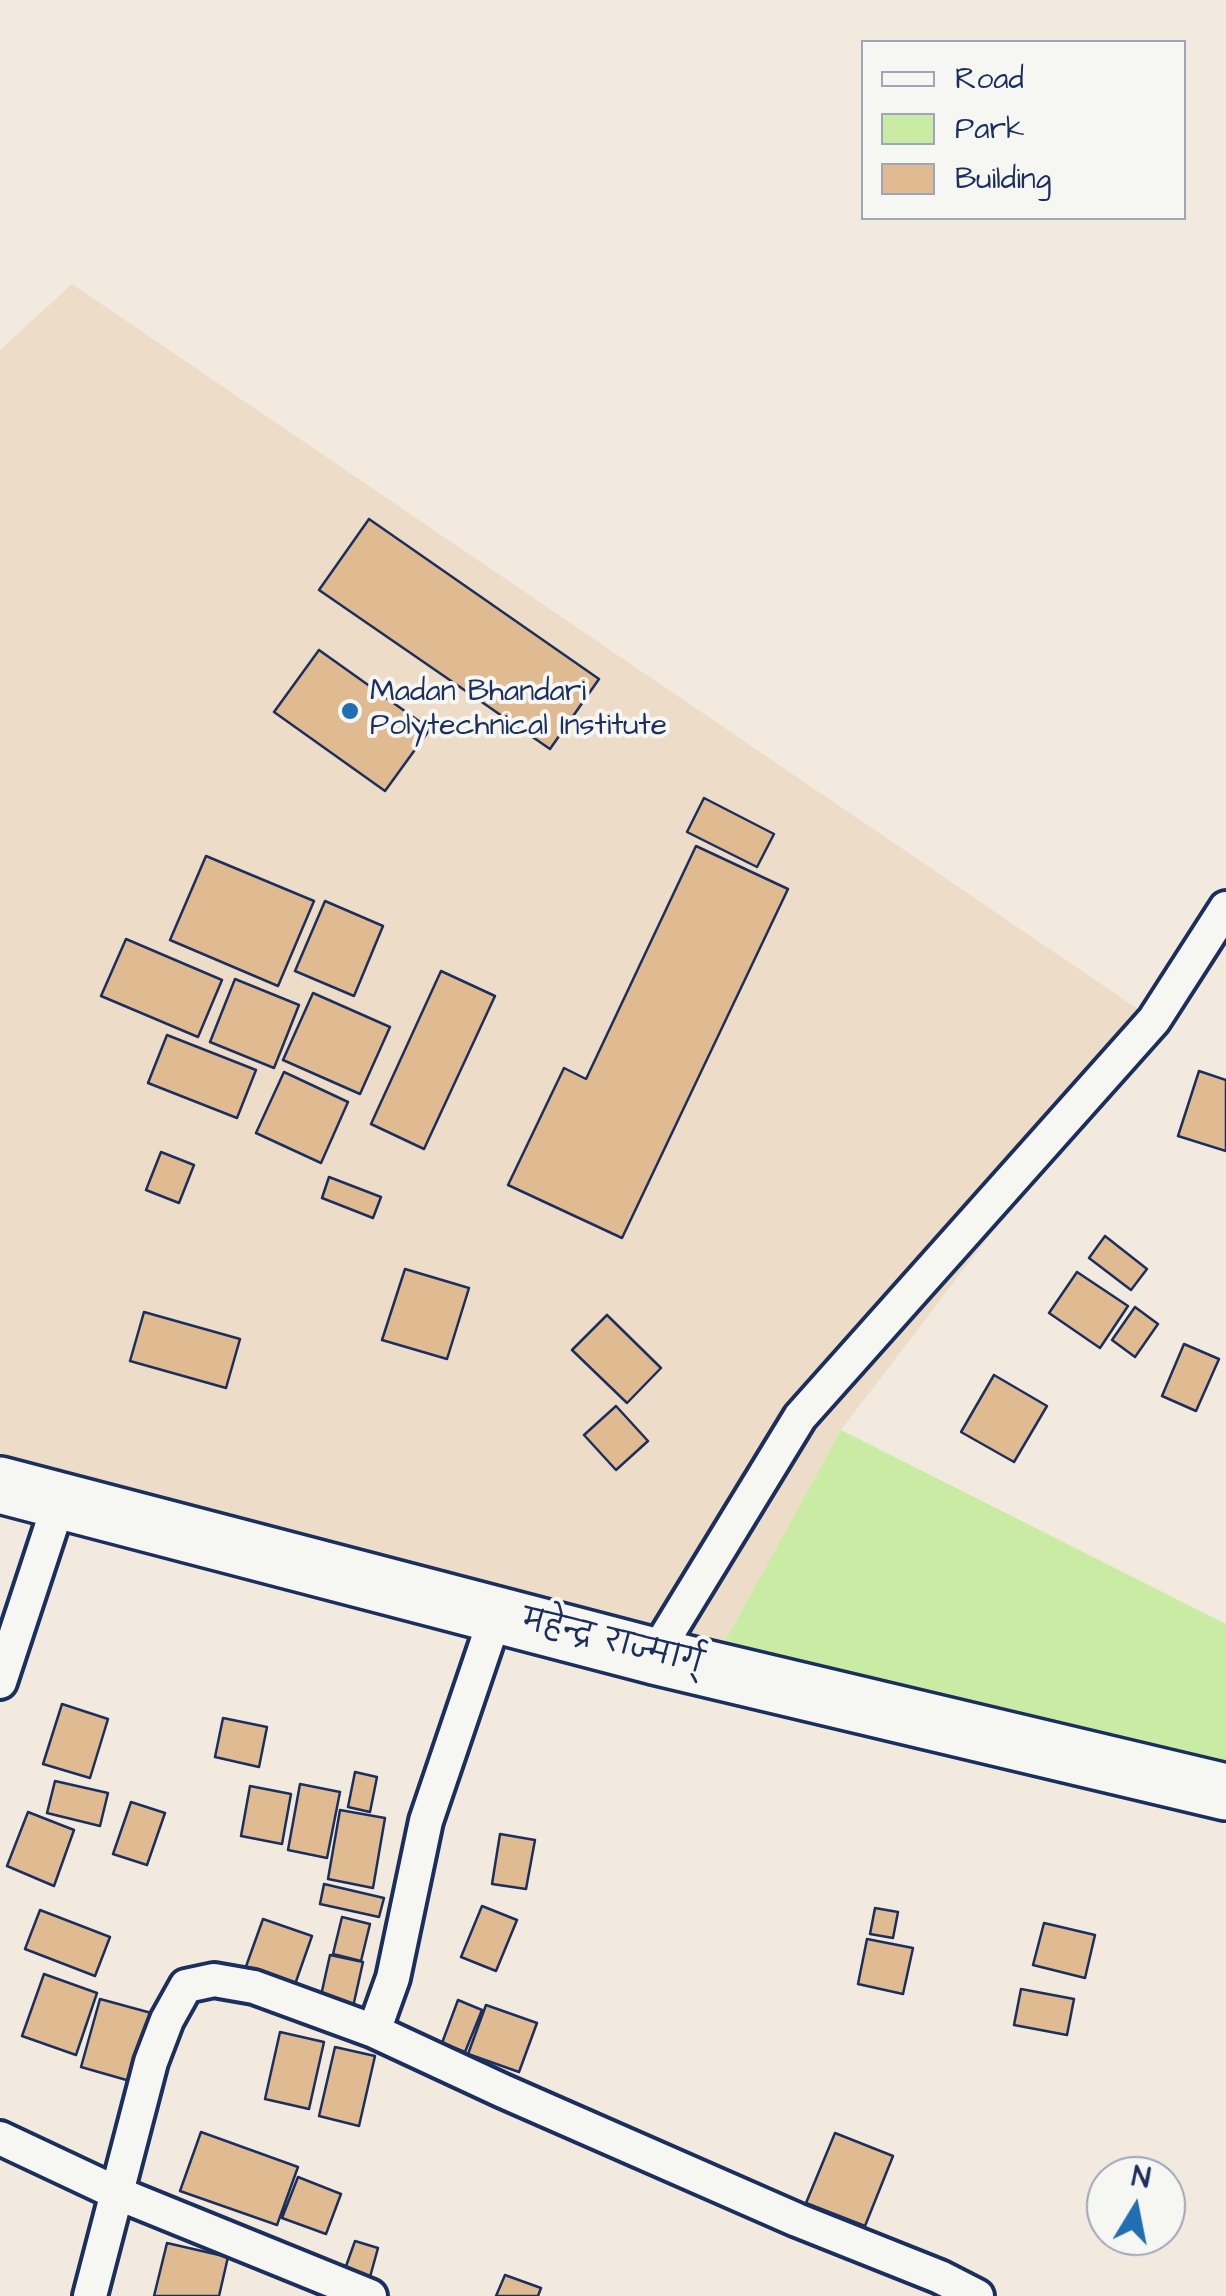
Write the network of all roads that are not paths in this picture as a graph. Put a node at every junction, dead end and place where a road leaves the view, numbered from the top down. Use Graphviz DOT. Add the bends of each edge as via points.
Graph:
graph roads {
  1 [pos="1226,908"];
  2 [pos="0,1485"];
  3 [pos="60,1500"];
  4 [pos="496,1615"];
  5 [pos="654,1656"];
  6 [pos="0,1682"];
  7 [pos="1226,1792"];
  8 [pos="374,2031"];
  9 [pos="0,2138"];
  10 [pos="119,2194"];
  11 [pos="90,2296"];
  12 [pos="370,2296"];
  13 [pos="976,2296"];
  1 -- 5 [label="street" via="1154,1020 800,1417"];
  2 -- 3 [label="highway, महेन्द्र राज्मार्ग्"];
  3 -- 4 [label="highway, महेन्द्र राज्मार्ग्"];
  3 -- 6 [label="street"];
  4 -- 5 [label="highway, महेन्द्र राज्मार्ग्"];
  4 -- 8 [label="street" via="426,1821 393,1978"];
  5 -- 7 [label="highway, महेन्द्र राज्मार्ग्"];
  8 -- 10 [label="street" via="254,1987 214,1980 186,1986 150,2062"];
  8 -- 13 [label="street"];
  9 -- 10 [label="street"];
  10 -- 11 [label="street"];
  10 -- 12 [label="street"];
}
